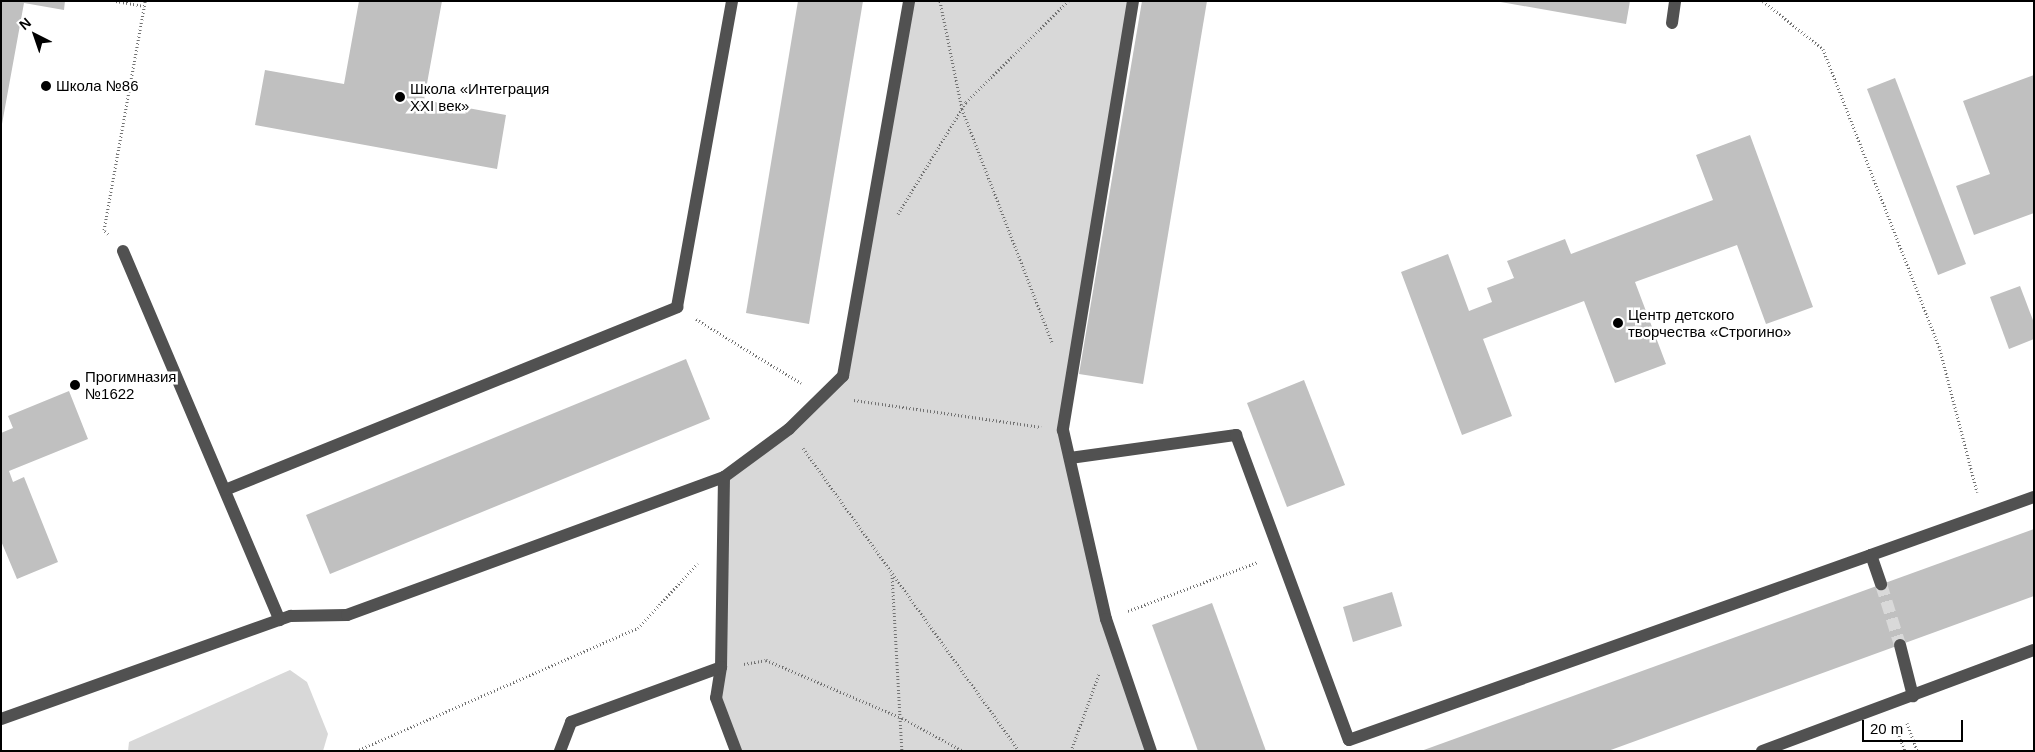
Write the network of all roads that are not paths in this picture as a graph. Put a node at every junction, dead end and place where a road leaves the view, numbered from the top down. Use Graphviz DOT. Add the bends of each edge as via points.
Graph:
graph roads {
  1 [pos="732,1"];
  2 [pos="908,1"];
  3 [pos="1133,1"];
  4 [pos="1675,1"];
  5 [pos="1672,24"];
  6 [pos="123,251"];
  7 [pos="1070,458"];
  8 [pos="724,477"];
  9 [pos="225,490"];
  10 [pos="2034,497"];
  11 [pos="1871,556"];
  12 [pos="1881,584"];
  13 [pos="280,620"];
  14 [pos="1900,645"];
  15 [pos="2034,650"];
  16 [pos="721,667"];
  17 [pos="1913,696"];
  18 [pos="1,719"];
  19 [pos="560,751"];
  20 [pos="736,751"];
  21 [pos="1151,751"];
  22 [pos="1762,751"];
  1 -- 9 [label="lane" via="677,307"];
  2 -- 8 [label="lane" via="843,376 789,430"];
  3 -- 7 [label="lane" via="1063,430"];
  4 -- 5 [label="lane"];
  6 -- 9 [label="lane"];
  7 -- 11 [label="lane" via="1236,434 1349,740"];
  7 -- 21 [label="lane" via="1106,619"];
  8 -- 13 [label="lane" via="347,615 291,616"];
  8 -- 16 [label="lane"];
  9 -- 13 [label="lane"];
  10 -- 11 [label="lane"];
  11 -- 12 [label="lane"];
  13 -- 18 [label="lane"];
  14 -- 17 [label="lane"];
  15 -- 17 [label="lane"];
  16 -- 19 [label="lane" via="571,722"];
  16 -- 20 [label="lane" via="716,698"];
  17 -- 22 [label="lane"];
}
